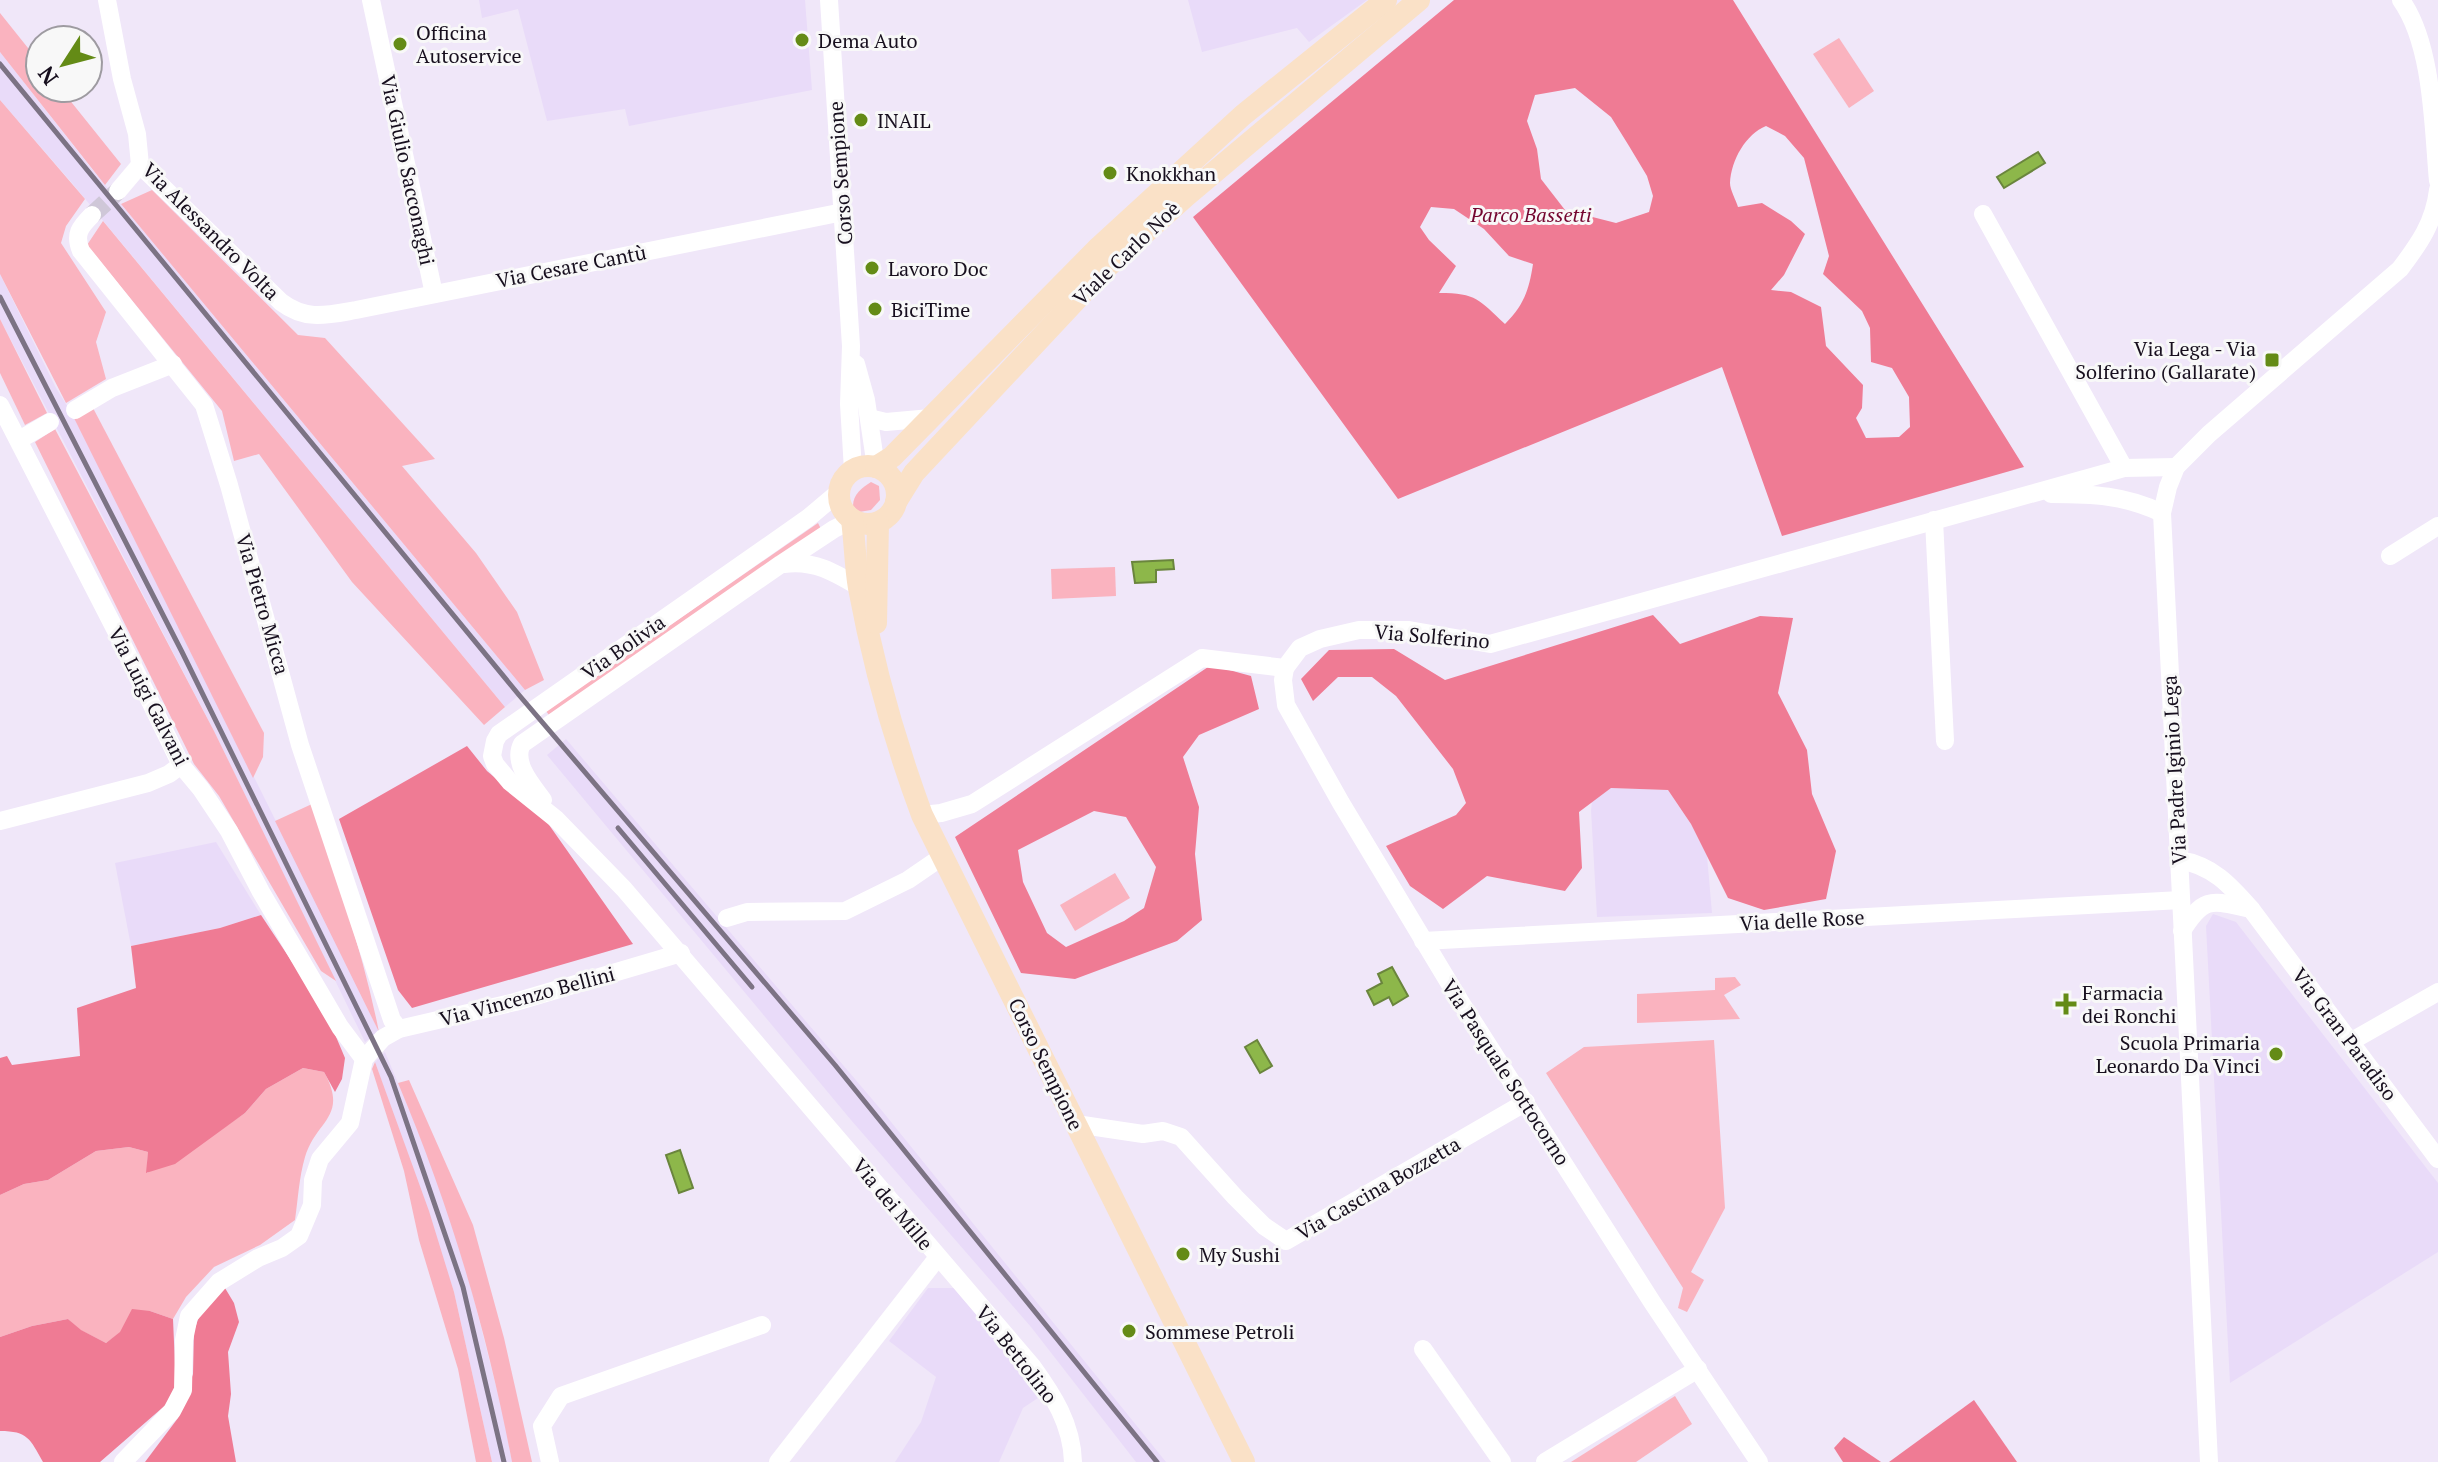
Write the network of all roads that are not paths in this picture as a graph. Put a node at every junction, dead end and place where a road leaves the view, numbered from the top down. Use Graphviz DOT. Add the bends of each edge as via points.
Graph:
graph roads {
  1 [pos="107,0"];
  2 [pos="371,0"];
  3 [pos="829,0"];
  4 [pos="1386,0"];
  5 [pos="1419,0"];
  6 [pos="2401,0"];
  7 [pos="140,165"];
  8 [pos="2438,181"];
  9 [pos="2438,190"];
  10 [pos="118,191"];
  11 [pos="843,212"];
  12 [pos="1983,214"];
  13 [pos="92,215"];
  14 [pos="2432,233"];
  15 [pos="434,294"];
  16 [pos="299,313"];
  17 [pos="851,346"];
  18 [pos="173,364"];
  19 [pos="0,405"];
  20 [pos="75,410"];
  21 [pos="869,418"];
  22 [pos="931,418"];
  23 [pos="50,422"];
  24 [pos="19,440"];
  25 [pos="876,467"];
  26 [pos="2176,467"];
  27 [pos="2124,468"];
  28 [pos="853,470"];
  29 [pos="839,492"];
  30 [pos="2028,494"];
  31 [pos="896,502"];
  32 [pos="2162,513"];
  33 [pos="852,520"];
  34 [pos="1934,520"];
  35 [pos="878,523"];
  36 [pos="2438,526"];
  37 [pos="2390,556"];
  38 [pos="781,564"];
  39 [pos="859,587"];
  40 [pos="876,656"];
  41 [pos="1285,668"];
  42 [pos="1945,741"];
  43 [pos="181,765"];
  44 [pos="922,815"];
  45 [pos="556,819"];
  46 [pos="0,821"];
  47 [pos="943,856"];
  48 [pos="2179,860"];
  49 [pos="2181,900"];
  50 [pos="2251,909"];
  51 [pos="727,918"];
  52 [pos="2182,931"];
  53 [pos="1423,941"];
  54 [pos="681,953"];
  55 [pos="2438,992"];
  56 [pos="399,1029"];
  57 [pos="2350,1042"];
  58 [pos="370,1052"];
  59 [pos="1526,1102"];
  60 [pos="1076,1124"];
  61 [pos="2438,1159"];
  62 [pos="938,1257"];
  63 [pos="762,1325"];
  64 [pos="1423,1349"];
  65 [pos="1698,1369"];
  66 [pos="123,1462"];
  67 [pos="550,1462"];
  68 [pos="778,1462"];
  69 [pos="1073,1462"];
  70 [pos="1244,1462"];
  71 [pos="1502,1462"];
  72 [pos="1545,1462"];
  73 [pos="1759,1462"];
  74 [pos="2209,1462"];
  1 -- 7 [label="street, Via Alessandro Volta"];
  2 -- 15 [label="street, Via Giulio Sacconaghi"];
  3 -- 11 [label="street, Corso Sempione"];
  4 -- 22 [label="main road, Viale Carlo Noè" via="1243,115 1122,226"];
  5 -- 31 [label="main road, Viale Carlo Noè" via="1106,268 924,462"];
  6 -- 8 [label="street" via="2417,32 2426,76"];
  7 -- 10 [label="street"];
  7 -- 16 [label="street, Via Alessandro Volta" via="281,302"];
  9 -- 14 [label="street, Via Padre Iginio Lega"];
  11 -- 15 [label="street, Via Cesare Cantù"];
  11 -- 17 [label="street, Corso Sempione"];
  12 -- 27 [label="street"];
  13 -- 18 [label="street, Via Pietro Micca" via="77,233 81,251"];
  14 -- 26 [label="street, Via Padre Iginio Lega" via="2400,269"];
  15 -- 16 [label="street, Via Cesare Cantù" via="320,316"];
  17 -- 21 [label="street, Corso Sempione"];
  17 -- 28 [label="street, Corso Sempione"];
  18 -- 20 [label="street" via="112,388"];
  18 -- 56 [label="street, Via Pietro Micca" via="204,405 213,430 300,745"];
  19 -- 24 [label="street, Via Luigi Galvani"];
  21 -- 22 [label="street"];
  21 -- 25 [label="street, Corso Sempione"];
  22 -- 25 [label="main road, Viale Carlo Noè"];
  23 -- 24 [label="street"];
  24 -- 43 [label="street, Via Luigi Galvani"];
  25 -- 28 [label="main road"];
  25 -- 31 [label="main road" via="895,486"];
  26 -- 27 [label="street, Via Solferino"];
  26 -- 32 [label="street, Via Padre Iginio Lega"];
  27 -- 30 [label="street, Via Solferino"];
  28 -- 29 [label="main road"];
  29 -- 33 [label="main road" via="842,508"];
  29 -- 45 [label="street, Via Bolivia" via="499,734 495,764"];
  30 -- 32 [label="street, Via Solferino" via="2097,494 2136,501"];
  30 -- 34 [label="street, Via Solferino"];
  31 -- 35 [label="main road"];
  32 -- 48 [label="street, Via Padre Iginio Lega"];
  33 -- 35 [label="main road"];
  33 -- 38 [label="street, Via Bolivia"];
  33 -- 39 [label="main road, Corso Sempione"];
  34 -- 41 [label="street, Via Solferino" via="1490,644 1409,630 1359,630 1300,648"];
  34 -- 42 [label="street"];
  35 -- 40 [label="main road, Corso Sempione"];
  36 -- 37 [label="street"];
  38 -- 39 [label="street" via="802,561 822,566"];
  38 -- 45 [label="street, Via Bolivia" via="522,744 519,761"];
  39 -- 40 [label="main road, Corso Sempione"];
  40 -- 44 [label="main road, Corso Sempione"];
  41 -- 44 [label="street" via="1202,658 972,804"];
  41 -- 53 [label="street, Via Pasquale Sottocorno" via="1286,705 1297,728"];
  43 -- 46 [label="street" via="148,783"];
  43 -- 58 [label="street, Via Luigi Galvani" via="229,831 340,1027"];
  44 -- 47 [label="main road, Corso Sempione"];
  45 -- 54 [label="street, Via Bolivia"];
  47 -- 51 [label="street" via="845,911 747,912"];
  47 -- 60 [label="main road, Corso Sempione"];
  48 -- 49 [label="street, Via Padre Iginio Lega"];
  48 -- 50 [label="street, Via Gran Paradiso" via="2198,863"];
  49 -- 52 [label="street, Via Padre Iginio Lega"];
  49 -- 53 [label="street, Via delle Rose"];
  50 -- 52 [label="street" via="2211,901 2195,910"];
  50 -- 57 [label="street, Via Gran Paradiso"];
  52 -- 74 [label="street, Via Padre Iginio Lega"];
  53 -- 59 [label="street, Via Pasquale Sottocorno"];
  54 -- 56 [label="street, Via Vincenzo Bellini" via="515,1002"];
  54 -- 62 [label="street, Via dei Mille"];
  55 -- 57 [label="street"];
  56 -- 58 [label="street, Via Vincenzo Bellini"];
  57 -- 61 [label="street, Via Gran Paradiso"];
  58 -- 66 [label="street" via="350,1123 320,1159 312,1205 299,1236 219,1282 189,1316 183,1390 172,1411"];
  59 -- 60 [label="street, Via Cascina Bozzetta" via="1286,1241 1264,1226 1181,1137"];
  59 -- 65 [label="street, Via Pasquale Sottocorno"];
  60 -- 70 [label="main road, Corso Sempione"];
  62 -- 68 [label="street, Via dei Mille"];
  62 -- 69 [label="street, Via Bettolino" via="1047,1387 1069,1430"];
  63 -- 67 [label="street" via="561,1396 542,1426"];
  64 -- 71 [label="street"];
  65 -- 72 [label="street"];
  65 -- 73 [label="street, Via Pasquale Sottocorno"];
}
